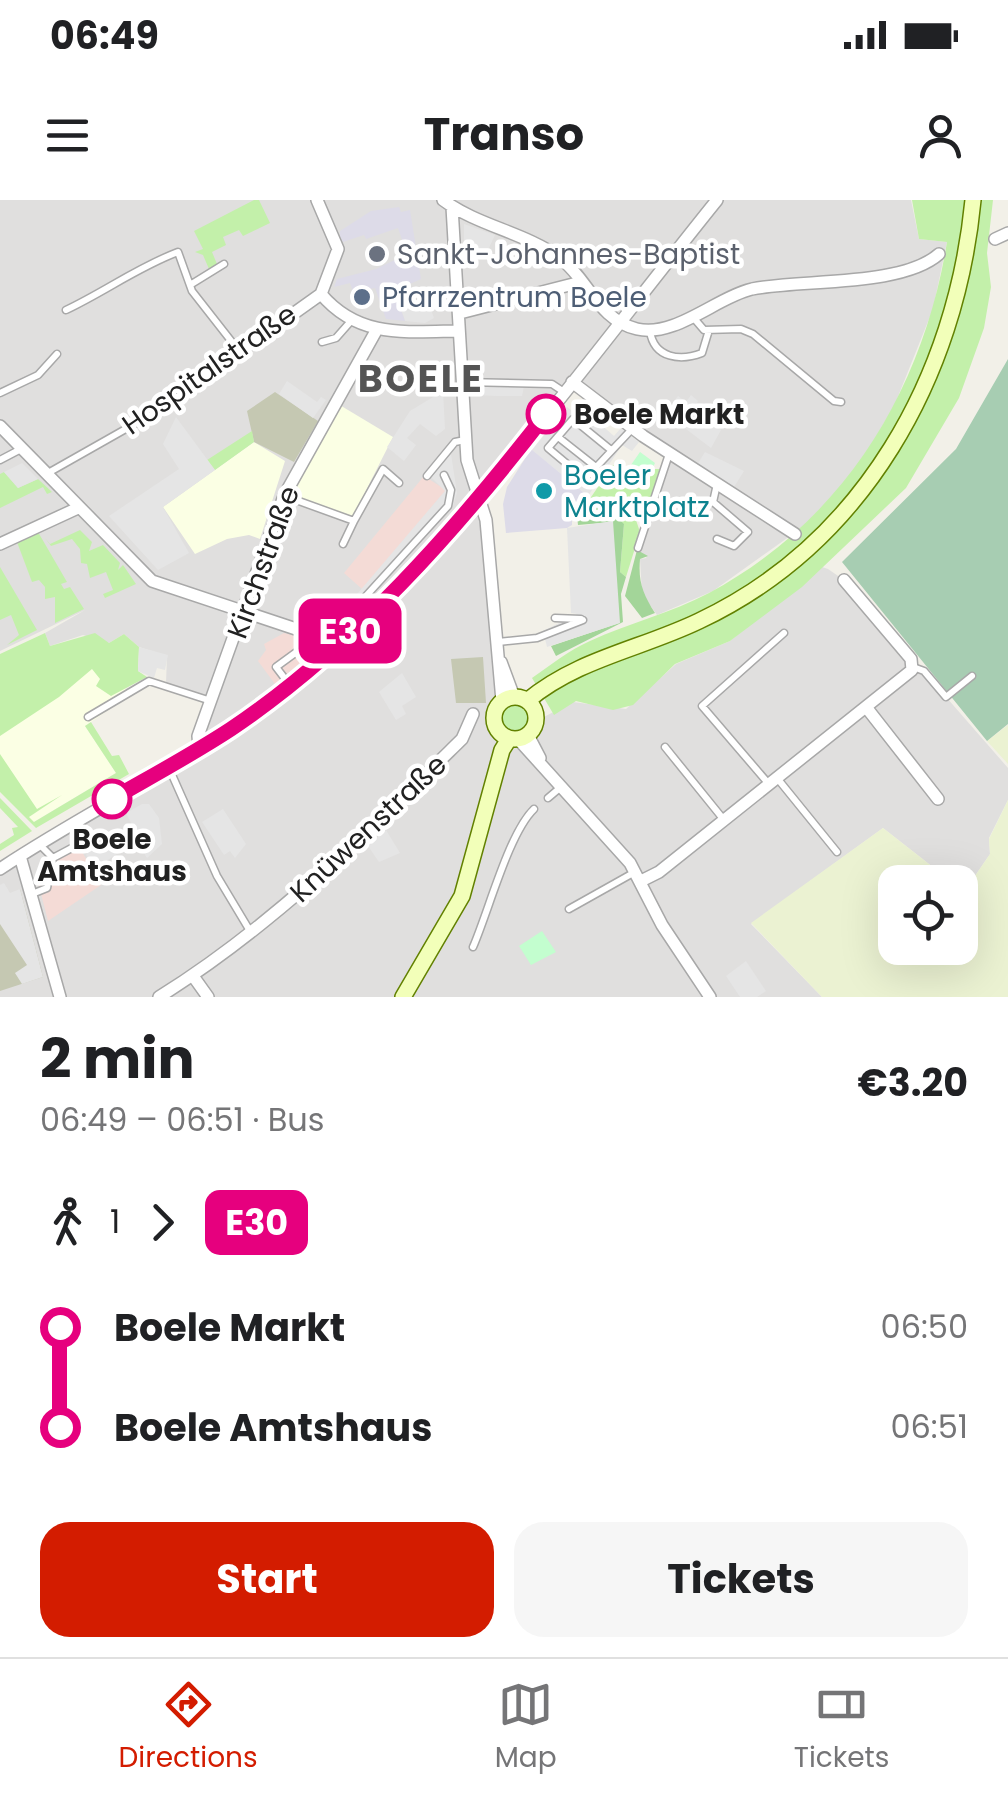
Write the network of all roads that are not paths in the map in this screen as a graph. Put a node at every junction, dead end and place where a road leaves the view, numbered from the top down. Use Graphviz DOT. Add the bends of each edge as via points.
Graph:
graph roads {
  1 [pos="318,200"];
  2 [pos="718,200"];
  3 [pos="973,200"];
  4 [pos="450,202"];
  5 [pos="1008,232"];
  6 [pos="994,239"];
  7 [pos="939,254"];
  8 [pos="224,264"];
  9 [pos="581,282"];
  10 [pos="190,285"];
  11 [pos="321,294"];
  12 [pos="66,310"];
  13 [pos="460,313"];
  14 [pos="691,315"];
  15 [pos="351,321"];
  16 [pos="618,322"];
  17 [pos="458,330"];
  18 [pos="650,330"];
  19 [pos="710,330"];
  20 [pos="376,332"];
  21 [pos="322,342"];
  22 [pos="240,351"];
  23 [pos="57,354"];
  24 [pos="460,382"];
  25 [pos="196,383"];
  26 [pos="568,387"];
  27 [pos="0,393"];
  28 [pos="841,402"];
  29 [pos="633,428"];
  30 [pos="2,432"];
  31 [pos="558,437"];
  32 [pos="465,440"];
  33 [pos="22,449"];
  34 [pos="610,450"];
  35 [pos="669,453"];
  36 [pos="0,460"];
  37 [pos="596,467"];
  38 [pos="45,474"];
  39 [pos="444,475"];
  40 [pos="427,476"];
  41 [pos="717,482"];
  42 [pos="398,484"];
  43 [pos="478,494"];
  44 [pos="284,496"];
  45 [pos="78,508"];
  46 [pos="354,521"];
  47 [pos="428,528"];
  48 [pos="794,534"];
  49 [pos="438,539"];
  50 [pos="718,539"];
  51 [pos="0,544"];
  52 [pos="343,544"];
  53 [pos="638,548"];
  54 [pos="844,580"];
  55 [pos="384,589"];
  56 [pos="244,614"];
  57 [pos="555,618"];
  58 [pos="784,633"];
  59 [pos="497,645"];
  60 [pos="332,648"];
  61 [pos="316,662"];
  62 [pos="912,663"];
  63 [pos="972,676"];
  64 [pos="289,684"];
  65 [pos="212,702"];
  66 [pos="519,703"];
  67 [pos="866,707"];
  68 [pos="473,714"];
  69 [pos="88,717"];
  70 [pos="514,736"];
  71 [pos="199,748"];
  72 [pos="665,748"];
  73 [pos="169,767"];
  74 [pos="773,781"];
  75 [pos="562,786"];
  76 [pos="548,798"];
  77 [pos="938,799"];
  78 [pos="534,809"];
  79 [pos="724,820"];
  80 [pos="79,821"];
  81 [pos="39,844"];
  82 [pos="838,852"];
  83 [pos="20,856"];
  84 [pos="53,858"];
  85 [pos="0,869"];
  86 [pos="638,876"];
  87 [pos="32,894"];
  88 [pos="569,909"];
  89 [pos="250,932"];
  90 [pos="473,947"];
  91 [pos="192,976"];
  92 [pos="707,996"];
  93 [pos="60,997"];
  94 [pos="160,997"];
  95 [pos="208,997"];
  96 [pos="403,997"];
  1 -- 11 [label="street" via="338,249"];
  2 -- 16 [label="street"];
  3 -- 66 [label="main road" via="964,266 938,358 912,416 853,504 813,546 738,602"];
  4 -- 9 [label="street" via="560,258"];
  4 -- 13 [label="street"];
  5 -- 6 [label="street"];
  7 -- 14 [label="street" via="926,266 747,290"];
  8 -- 10 [label="lane"];
  9 -- 13 [label="street"];
  9 -- 16 [label="street"];
  10 -- 12 [label="lane" via="178,252 138,267 122,284"];
  10 -- 22 [label="lane"];
  11 -- 15 [label="street"];
  11 -- 22 [label="street, Hospitalstraße"];
  13 -- 17 [label="street"];
  14 -- 18 [label="street"];
  14 -- 19 [label="lane"];
  15 -- 20 [label="street"];
  15 -- 21 [label="lane"];
  16 -- 18 [label="street"];
  16 -- 26 [label="street"];
  17 -- 20 [label="street"];
  17 -- 24 [label="street"];
  18 -- 19 [label="lane" via="666,356 681,361 702,353"];
  19 -- 28 [label="lane" via="754,334"];
  20 -- 44 [label="street, Kirchstraße"];
  22 -- 25 [label="street, Hospitalstraße"];
  23 -- 27 [label="lane" via="38,375"];
  24 -- 26 [label="lane"];
  24 -- 32 [label="street"];
  25 -- 38 [label="lane, Hospitalstraße"];
  26 -- 29 [label="street"];
  26 -- 43 [label="street"];
  29 -- 34 [label="lane"];
  29 -- 35 [label="street"];
  30 -- 33 [label="street"];
  31 -- 34 [label="lane" via="573,419"];
  31 -- 37 [label="lane"];
  31 -- 37 [label="lane" via="548,448 586,479"];
  32 -- 40 [label="lane" via="455,442"];
  32 -- 43 [label="street"];
  33 -- 36 [label="lane"];
  33 -- 38 [label="street"];
  34 -- 37 [label="lane"];
  35 -- 41 [label="street"];
  35 -- 53 [label="lane"];
  38 -- 45 [label="street"];
  39 -- 47 [label="lane" via="452,497"];
  41 -- 48 [label="street"];
  41 -- 50 [label="lane" via="713,502 748,532 734,546"];
  42 -- 46 [label="lane" via="383,468"];
  43 -- 49 [label="street"];
  43 -- 59 [label="street"];
  44 -- 46 [label="lane"];
  44 -- 56 [label="street, Kirchstraße"];
  45 -- 51 [label="street"];
  45 -- 56 [label="street" via="152,581"];
  46 -- 52 [label="lane"];
  47 -- 49 [label="lane"];
  47 -- 55 [label="lane"];
  49 -- 55 [label="street"];
  54 -- 62 [label="street"];
  55 -- 60 [label="street"];
  56 -- 60 [label="street" via="314,635"];
  56 -- 65 [label="street, Kirchstraße"];
  57 -- 59 [label="lane" via="582,620"];
  58 -- 74 [label="lane" via="702,706"];
  59 -- 66 [label="street"];
  60 -- 61 [label="street"];
  61 -- 64 [label="street"];
  61 -- 64 [label="lane" via="302,648 276,667"];
  62 -- 63 [label="lane" via="946,697"];
  62 -- 67 [label="street"];
  64 -- 71 [label="street"];
  65 -- 69 [label="lane" via="149,681"];
  65 -- 71 [label="street, Kirchstraße"];
  66 -- 70 [label="main road" via="534,725"];
  66 -- 70 [label="main road" via="494,715"];
  67 -- 74 [label="street"];
  67 -- 77 [label="street"];
  68 -- 89 [label="street, Knüwenstraße" via="462,739 370,829"];
  70 -- 75 [label="street"];
  70 -- 96 [label="main road" via="488,798 462,896"];
  71 -- 73 [label="street"];
  72 -- 79 [label="lane"];
  73 -- 80 [label="street"];
  73 -- 89 [label="lane"];
  74 -- 79 [label="street"];
  74 -- 82 [label="lane"];
  75 -- 76 [label="lane"];
  75 -- 86 [label="street"];
  78 -- 90 [label="lane" via="515,830"];
  79 -- 86 [label="street"];
  80 -- 81 [label="street"];
  80 -- 84 [label="lane" via="83,842"];
  81 -- 83 [label="street"];
  81 -- 84 [label="lane"];
  83 -- 85 [label="street"];
  83 -- 87 [label="street"];
  84 -- 87 [label="lane" via="47,888"];
  86 -- 88 [label="lane"];
  86 -- 92 [label="street"];
  87 -- 93 [label="street"];
  89 -- 91 [label="street, Knüwenstraße"];
  91 -- 94 [label="street, Knüwenstraße"];
  91 -- 95 [label="street"];
}
